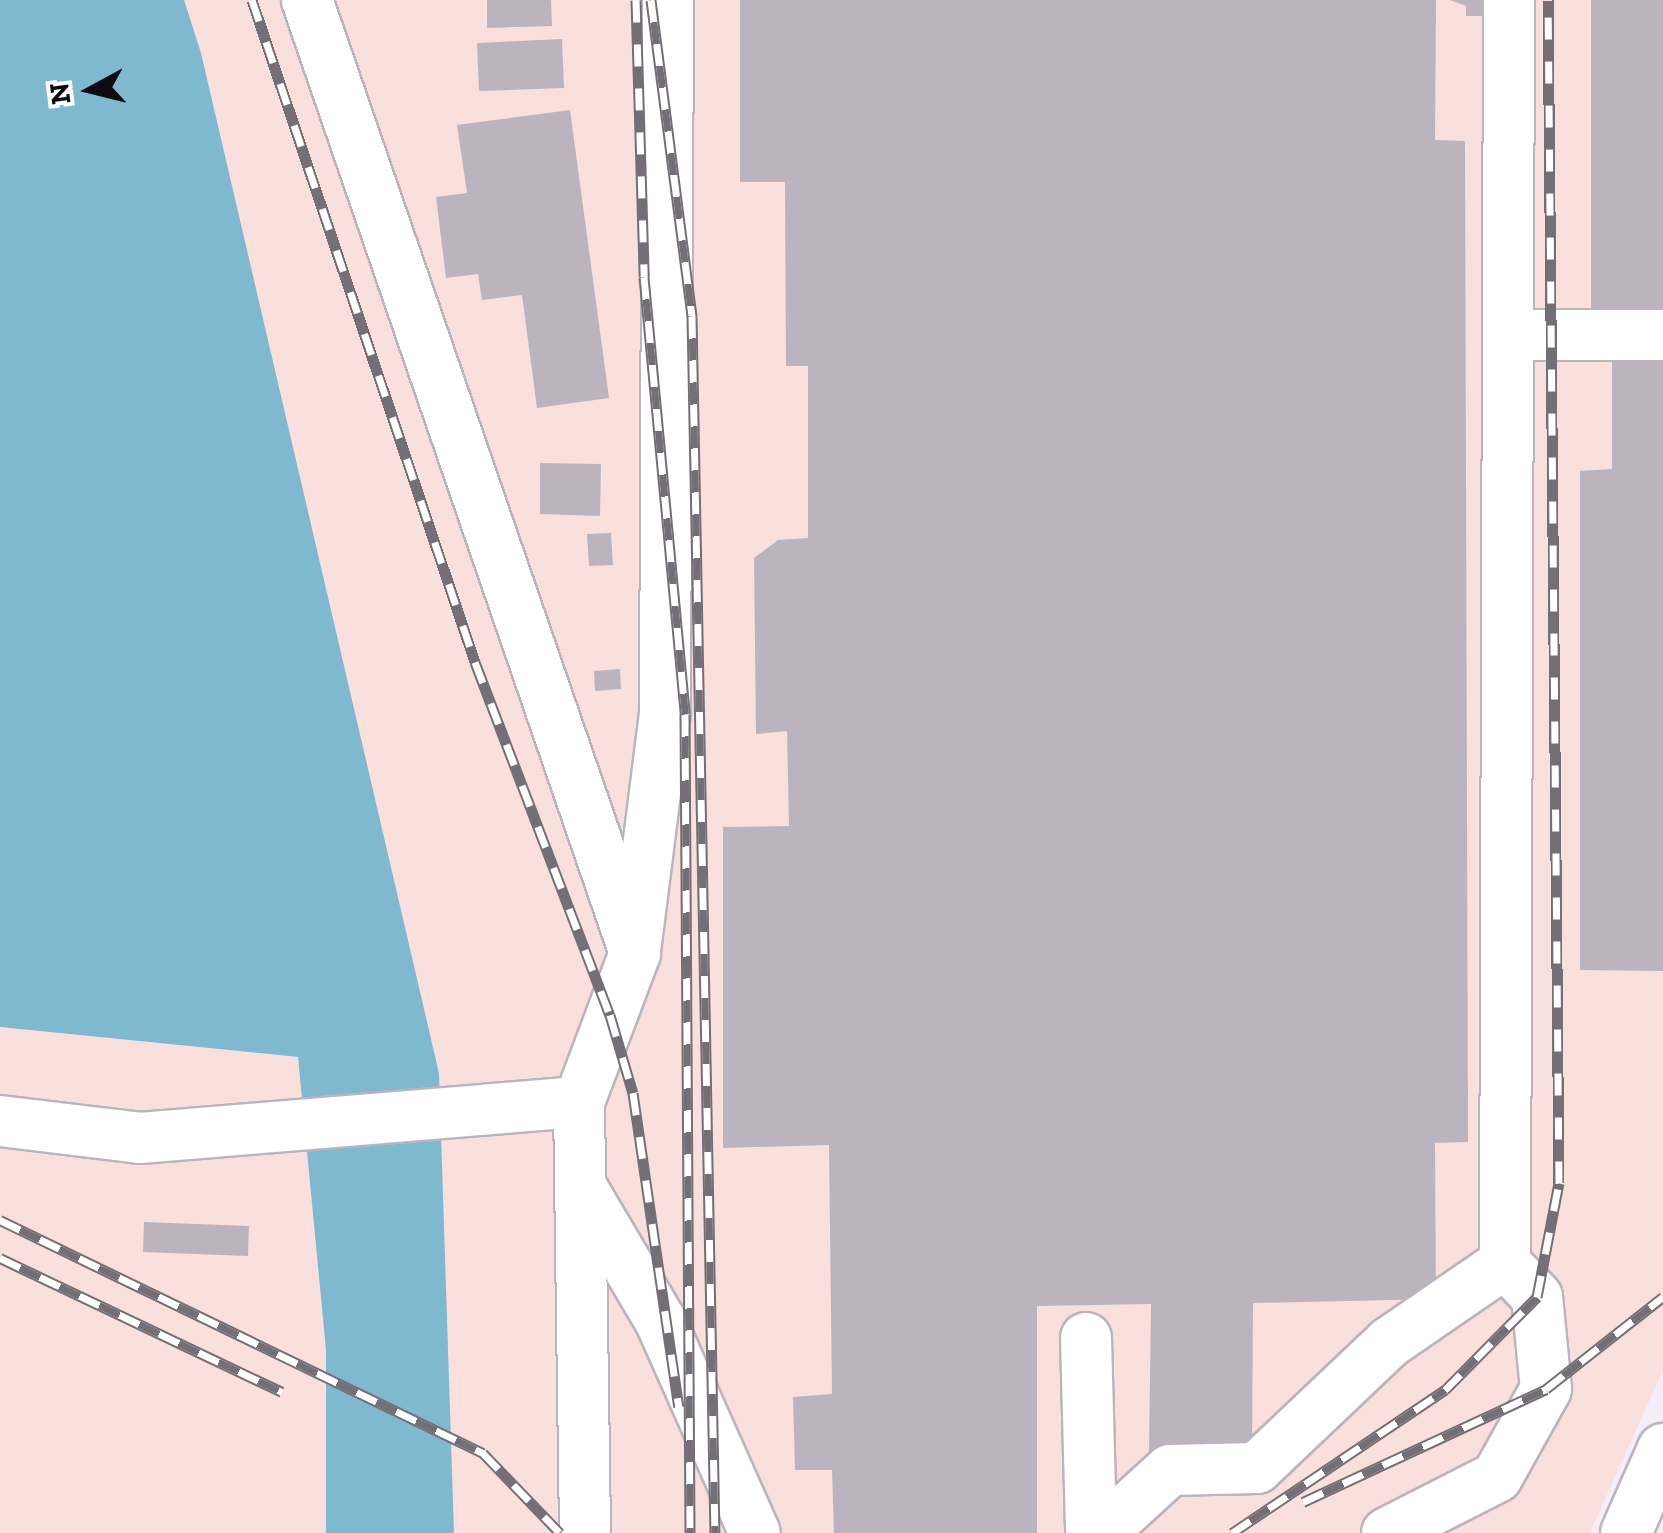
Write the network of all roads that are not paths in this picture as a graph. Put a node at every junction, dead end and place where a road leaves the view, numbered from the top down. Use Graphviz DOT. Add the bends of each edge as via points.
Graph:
graph roads {
  1 [pos="308,0"];
  2 [pos="668,0"];
  3 [pos="1509,0"];
  4 [pos="1508,334"];
  5 [pos="1663,335"];
  6 [pos="635,953"];
  7 [pos="579,1102"];
  8 [pos="0,1121"];
  9 [pos="580,1186"];
  10 [pos="1505,1263"];
  11 [pos="1086,1338"];
  12 [pos="1663,1449"];
  13 [pos="585,1533"];
  14 [pos="755,1533"];
  15 [pos="1091,1533"];
  16 [pos="1100,1533"];
  17 [pos="1387,1533"];
  18 [pos="1626,1533"];
  1 -- 6 [label="street"];
  2 -- 6 [label="street" via="665,714"];
  3 -- 4 [label="street"];
  4 -- 5 [label="street"];
  4 -- 10 [label="street"];
  6 -- 7 [label="street"];
  7 -- 8 [label="street" via="140,1138"];
  7 -- 9 [label="street"];
  9 -- 13 [label="street"];
  9 -- 14 [label="street" via="660,1320"];
  10 -- 16 [label="street" via="1390,1342 1257,1468 1170,1470"];
  10 -- 17 [label="street" via="1537,1297 1546,1389 1497,1477"];
  11 -- 15 [label="street"];
  12 -- 18 [label="street"];
}
